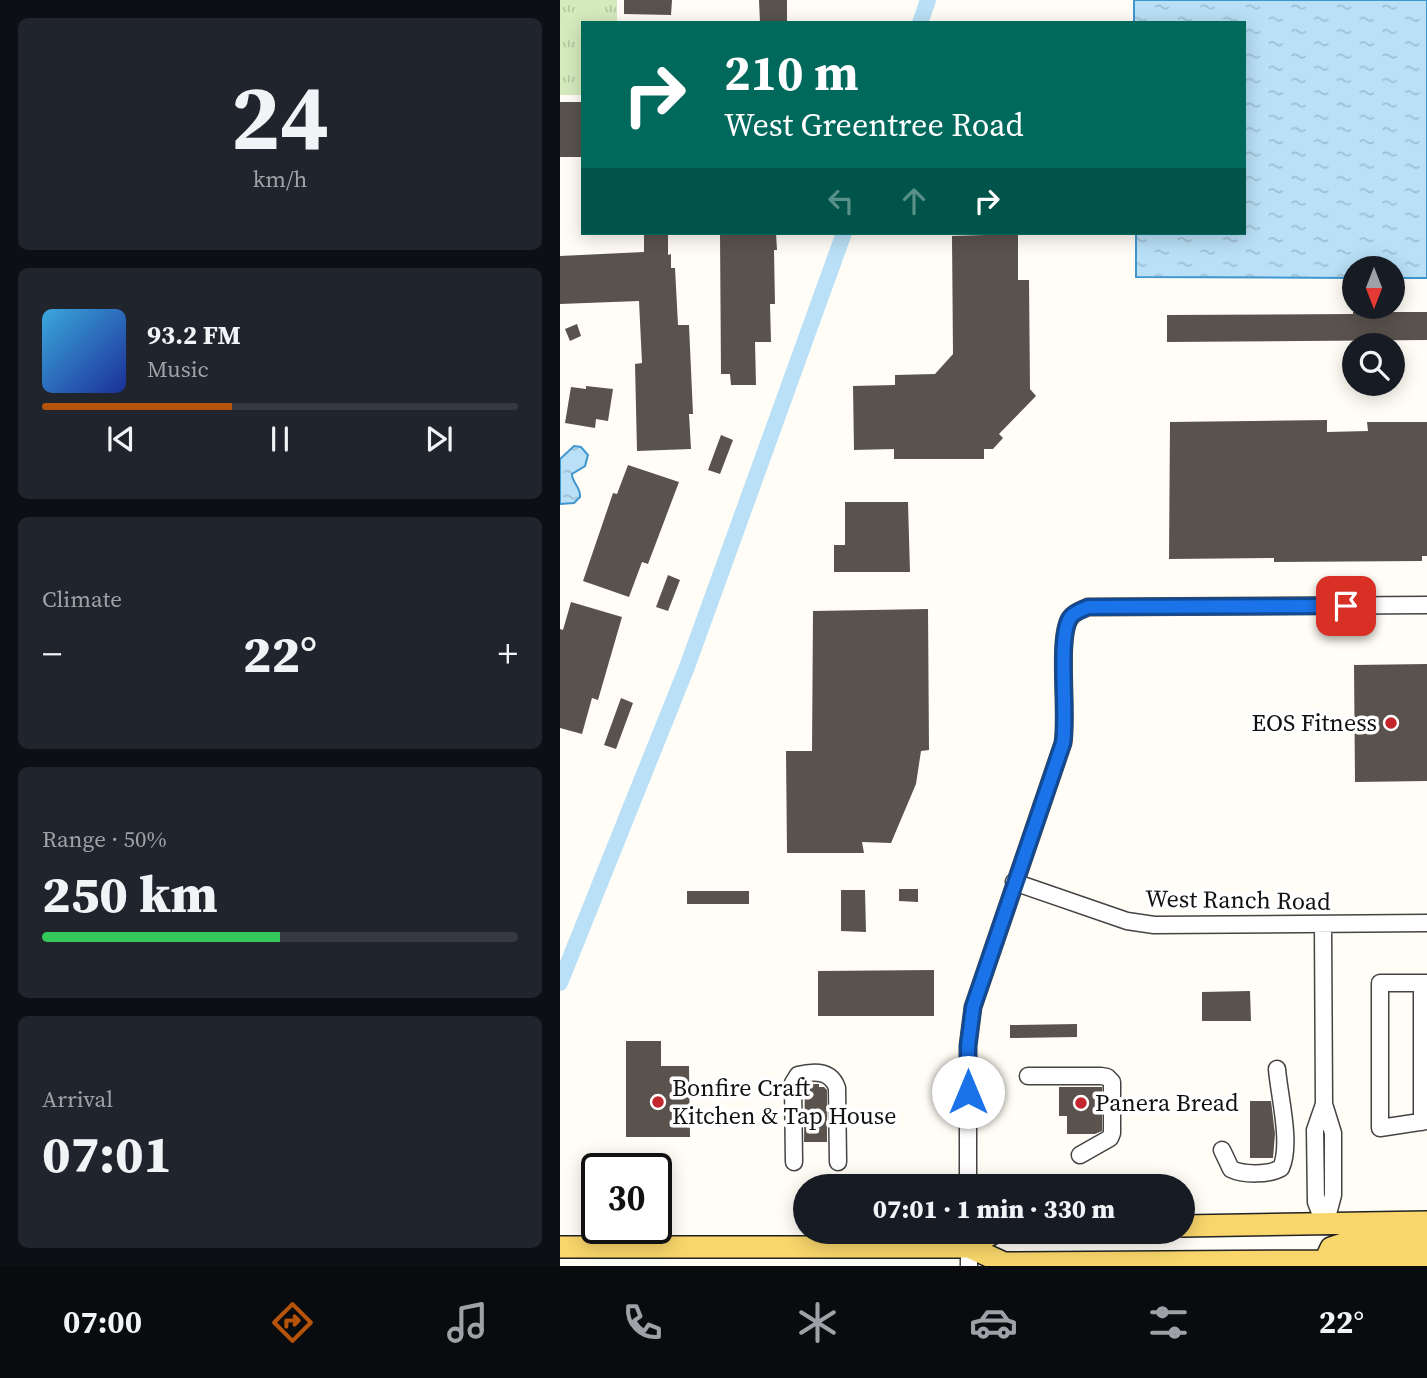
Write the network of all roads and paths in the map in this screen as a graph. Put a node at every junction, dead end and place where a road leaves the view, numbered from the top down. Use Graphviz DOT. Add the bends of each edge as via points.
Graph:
graph roads {
  1 [pos="1427,605"];
  2 [pos="1014,882"];
  3 [pos="1427,923"];
  4 [pos="1322,925"];
  5 [pos="1424,983"];
  6 [pos="1277,1069"];
  7 [pos="1028,1076"];
  8 [pos="1424,1122"];
  9 [pos="1222,1150"];
  10 [pos="1080,1155"];
  11 [pos="794,1162"];
  12 [pos="838,1162"];
  13 [pos="968,1174"];
  14 [pos="1427,1222"];
  15 [pos="1325,1225"];
  16 [pos="1195,1226"];
  17 [pos="1427,1238"];
  18 [pos="560,1247"];
  19 [pos="969,1248"];
  20 [pos="1427,1256"];
  21 [pos="1325,1263"];
  1 -- 2 [label="street" via="1088,607 1076,612 1064,642 1063,743"];
  2 -- 4 [label="street, West Ranch Road" via="1127,921 1154,925"];
  2 -- 13 [label="street" via="970,1024"];
  3 -- 4 [label="street, West Ranch Road"];
  4 -- 15 [label="street" via="1324,1104 1315,1130 1316,1202"];
  5 -- 8 [label="street"];
  5 -- 8 [label="street" via="1380,983 1380,1128"];
  6 -- 9 [label="street" via="1283,1103 1281,1168 1238,1172 1231,1169"];
  7 -- 10 [label="street" via="1101,1076 1112,1082 1110,1138"];
  11 -- 12 [label="street" via="793,1083 797,1075 809,1072 828,1074 837,1088"];
  14 -- 15 [label="main road"];
  15 -- 16 [label="main road"];
  17 -- 21 [label="main road" via="1349,1242 1331,1248"];
  18 -- 19 [label="main road"];
  19 -- 21 [label="main road" via="1004,1263"];
  20 -- 21 [label="main road"];
}
